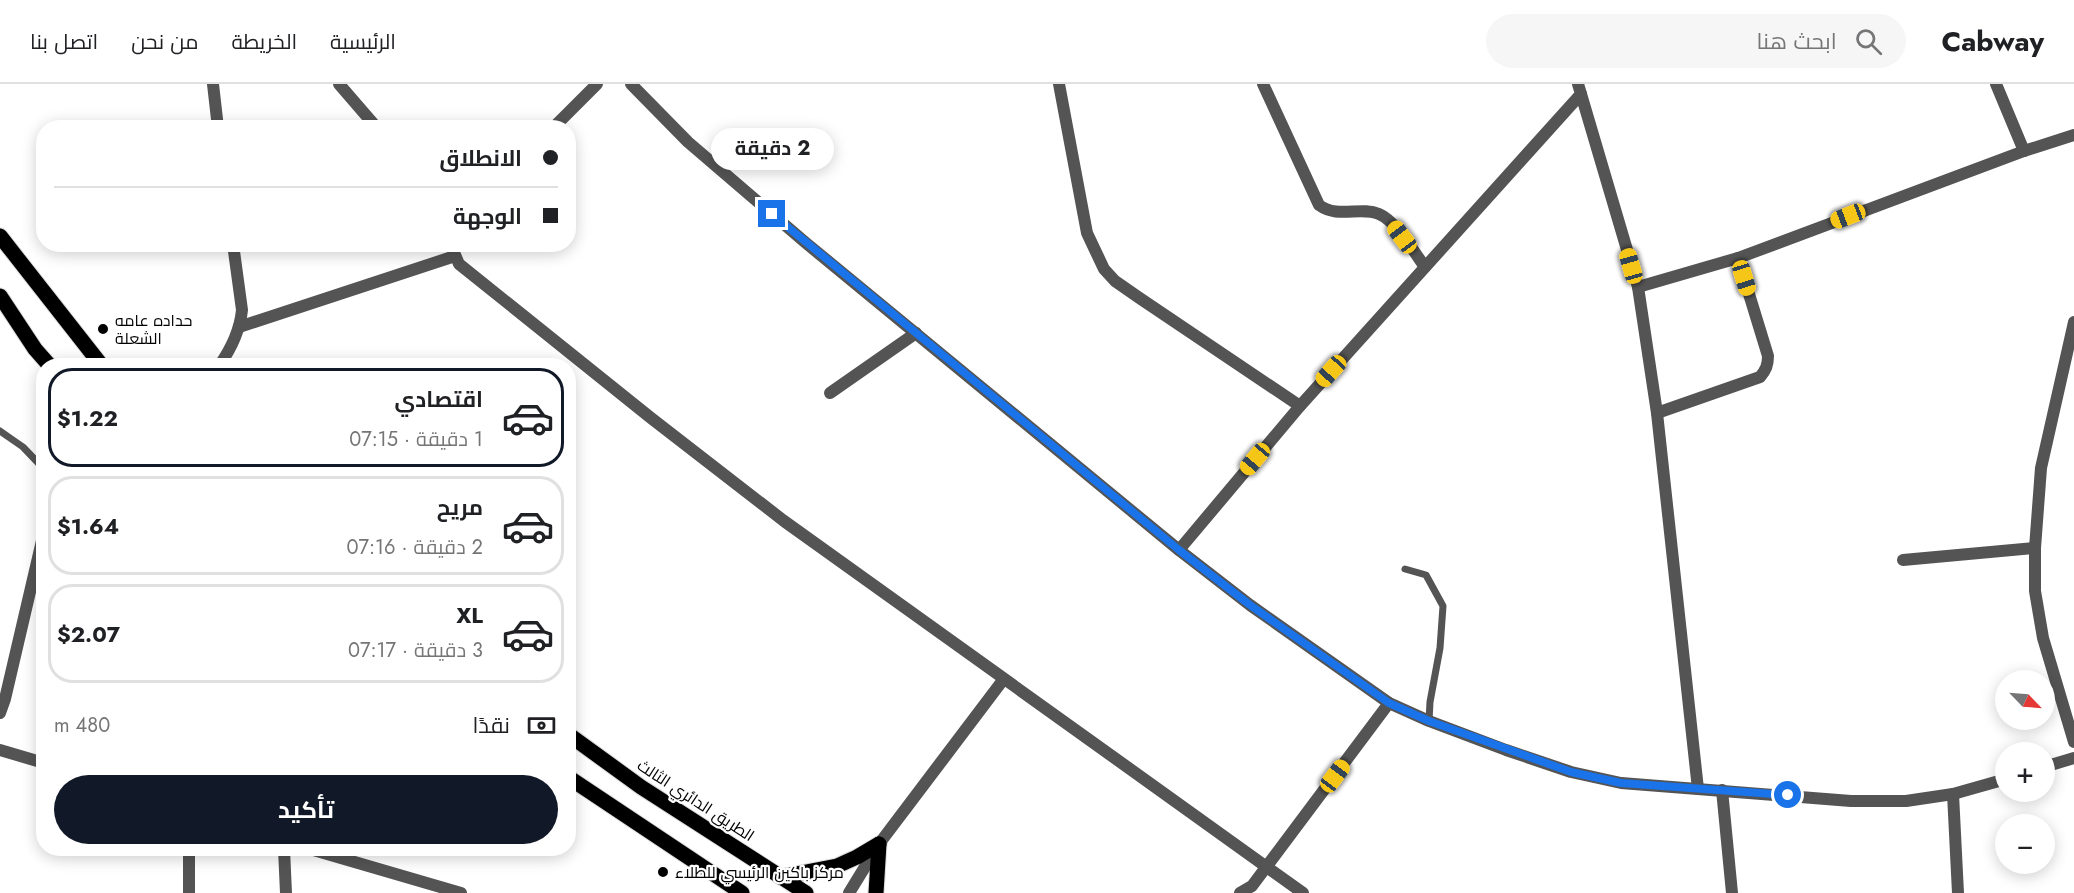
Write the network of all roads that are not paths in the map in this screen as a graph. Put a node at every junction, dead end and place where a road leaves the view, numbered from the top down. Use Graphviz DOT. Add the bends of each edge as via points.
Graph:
graph roads {
  1 [pos="213,84"];
  2 [pos="339,84"];
  3 [pos="597,84"];
  4 [pos="631,84"];
  5 [pos="1059,84"];
  6 [pos="1263,84"];
  7 [pos="1995,84"];
  8 [pos="1579,89"];
  9 [pos="217,120"];
  10 [pos="370,120"];
  11 [pos="561,120"];
  12 [pos="2074,135"];
  13 [pos="2024,151"];
  14 [pos="0,236"];
  15 [pos="234,252"];
  16 [pos="448,252"];
  17 [pos="455,252"];
  18 [pos="1738,258"];
  19 [pos="1425,267"];
  20 [pos="1638,287"];
  21 [pos="0,296"];
  22 [pos="2074,322"];
  23 [pos="239,327"];
  24 [pos="916,333"];
  25 [pos="42,358"];
  26 [pos="96,358"];
  27 [pos="223,358"];
  28 [pos="830,393"];
  29 [pos="1300,405"];
  30 [pos="1657,413"];
  31 [pos="0,431"];
  32 [pos="36,461"];
  33 [pos="2035,548"];
  34 [pos="1179,550"];
  35 [pos="1903,560"];
  36 [pos="36,566"];
  37 [pos="1405,569"];
  38 [pos="1003,680"];
  39 [pos="1389,703"];
  40 [pos="0,713"];
  41 [pos="1429,721"];
  42 [pos="576,740"];
  43 [pos="2074,742"];
  44 [pos="0,750"];
  45 [pos="2074,758"];
  46 [pos="36,761"];
  47 [pos="2055,764"];
  48 [pos="576,782"];
  49 [pos="1995,782"];
  50 [pos="1698,789"];
  51 [pos="1722,790"];
  52 [pos="1953,794"];
  53 [pos="879,844"];
  54 [pos="189,856"];
  55 [pos="284,856"];
  56 [pos="331,856"];
  57 [pos="1267,867"];
  58 [pos="780,877"];
  59 [pos="429,888"];
  60 [pos="189,893"];
  61 [pos="286,893"];
  62 [pos="461,893"];
  63 [pos="742,893"];
  64 [pos="806,893"];
  65 [pos="849,893"];
  66 [pos="876,893"];
  67 [pos="1240,893"];
  68 [pos="1303,893"];
  69 [pos="1732,893"];
  70 [pos="1958,893"];
  1 -- 9 [label="street"];
  2 -- 10 [label="street"];
  3 -- 11 [label="street"];
  4 -- 24 [label="street" via="688,142"];
  5 -- 29 [label="street" via="1087,233 1104,269 1138,297"];
  6 -- 19 [label="street" via="1319,205 1338,212 1381,215 1391,222"];
  7 -- 13 [label="street"];
  8 -- 19 [label="street"];
  8 -- 20 [label="street"];
  12 -- 13 [label="street"];
  13 -- 18 [label="street"];
  14 -- 26 [label="main road"];
  15 -- 23 [label="street" via="242,310"];
  16 -- 23 [label="street"];
  17 -- 38 [label="street" via="459,264 784,522"];
  18 -- 20 [label="street"];
  18 -- 30 [label="street" via="1768,356 1765,372"];
  19 -- 29 [label="street"];
  20 -- 30 [label="street"];
  21 -- 25 [label="main road"];
  22 -- 33 [label="street" via="2041,468"];
  23 -- 27 [label="street"];
  24 -- 28 [label="street"];
  24 -- 34 [label="street"];
  29 -- 34 [label="street"];
  30 -- 50 [label="street"];
  31 -- 32 [label="lane"];
  33 -- 35 [label="street"];
  33 -- 43 [label="street" via="2035,591 2043,638"];
  34 -- 39 [label="street"];
  36 -- 40 [label="street"];
  37 -- 41 [label="lane" via="1426,575 1443,606"];
  38 -- 53 [label="street"];
  38 -- 57 [label="street"];
  39 -- 41 [label="street"];
  39 -- 57 [label="street"];
  41 -- 50 [label="street" via="1571,772 1621,783"];
  42 -- 58 [label="main road, الطريق الدائري الثالث"];
  44 -- 46 [label="street"];
  45 -- 47 [label="street"];
  48 -- 63 [label="main road"];
  49 -- 52 [label="street"];
  50 -- 51 [label="street"];
  51 -- 52 [label="street" via="1851,801 1906,801"];
  51 -- 69 [label="street"];
  52 -- 70 [label="street"];
  53 -- 58 [label="main road" via="837,867"];
  53 -- 65 [label="street"];
  53 -- 66 [label="main road"];
  54 -- 60 [label="street"];
  55 -- 61 [label="street"];
  56 -- 59 [label="street"];
  57 -- 67 [label="street" via="1252,886"];
  57 -- 68 [label="street"];
  58 -- 64 [label="main road, الطريق الدائري الثالث"];
  59 -- 62 [label="street"];
}
